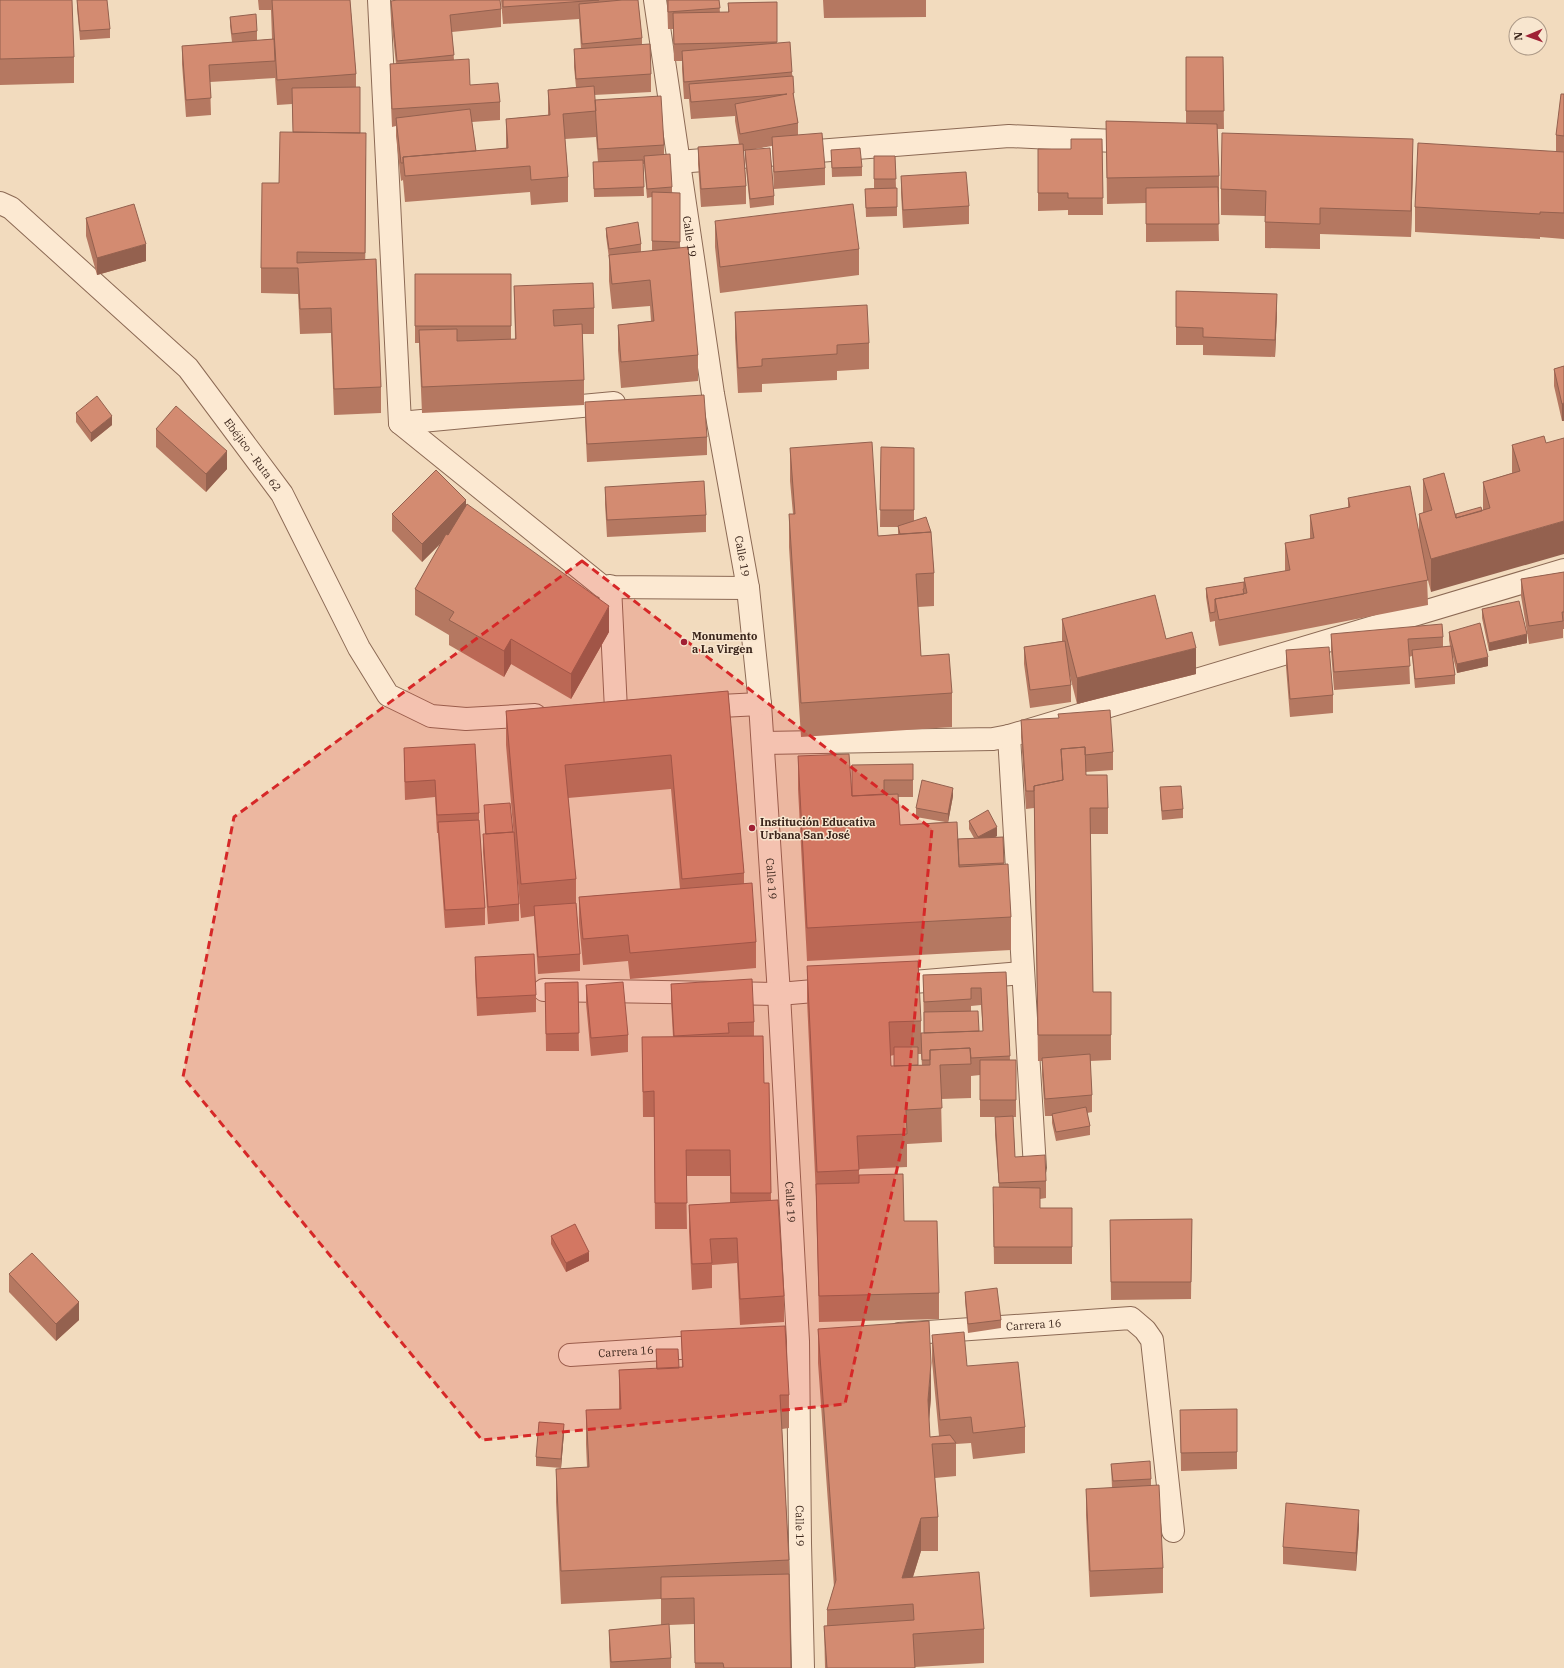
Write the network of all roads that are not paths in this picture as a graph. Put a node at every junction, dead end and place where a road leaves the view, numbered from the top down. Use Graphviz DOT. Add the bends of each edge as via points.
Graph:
graph roads {
  1 [pos="379,0"];
  2 [pos="655,0"];
  3 [pos="1151,142"];
  4 [pos="678,162"];
  5 [pos="0,203"];
  6 [pos="713,394"];
  7 [pos="690,396"];
  8 [pos="635,401"];
  9 [pos="400,423"];
  10 [pos="1564,570"];
  11 [pos="610,586"];
  12 [pos="748,588"];
  13 [pos="760,704"];
  14 [pos="677,708"];
  15 [pos="638,709"];
  16 [pos="553,714"];
  17 [pos="1009,736"];
  18 [pos="763,743"];
  19 [pos="1023,973"];
  20 [pos="544,990"];
  21 [pos="779,994"];
  22 [pos="1035,1168"];
  23 [pos="877,1335"];
  24 [pos="806,1340"];
  25 [pos="774,1342"];
  26 [pos="727,1345"];
  27 [pos="570,1355"];
  28 [pos="1173,1531"];
  29 [pos="803,1668"];
  1 -- 9 [label="street"];
  2 -- 4 [label="street, Calle 19"];
  3 -- 4 [label="street" via="1009,136"];
  4 -- 6 [label="street, Calle 19"];
  5 -- 16 [label="street, Ebéjico - Ruta 62" via="11,208 188,368 282,494 359,648 388,695 431,716 466,719"];
  6 -- 7 [label="street"];
  6 -- 12 [label="street, Calle 19"];
  8 -- 9 [label="street"];
  9 -- 11 [label="street" via="603,587"];
  10 -- 17 [label="street"];
  11 -- 12 [label="street"];
  11 -- 15 [label="street" via="608,711"];
  12 -- 13 [label="street, Calle 19"];
  13 -- 14 [label="street"];
  13 -- 18 [label="street, Calle 19"];
  17 -- 18 [label="street" via="993,739"];
  17 -- 19 [label="street"];
  18 -- 21 [label="street, Calle 19"];
  19 -- 21 [label="street"];
  19 -- 22 [label="street"];
  20 -- 21 [label="street"];
  21 -- 24 [label="street, Calle 19"];
  23 -- 28 [label="street, Carrera 16" via="1131,1318 1152,1340"];
  24 -- 25 [label="street"];
  24 -- 29 [label="street, Calle 19" via="800,1543"];
  26 -- 27 [label="street, Carrera 16"];
}
